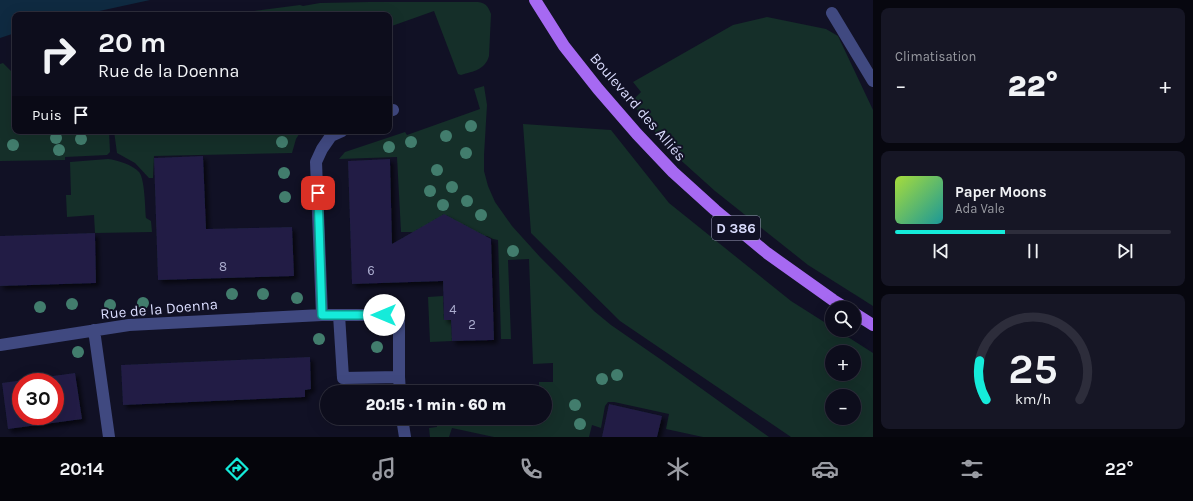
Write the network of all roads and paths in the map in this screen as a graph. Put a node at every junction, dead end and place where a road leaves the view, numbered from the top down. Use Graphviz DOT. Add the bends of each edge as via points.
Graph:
graph roads {
  1 [pos="535,0"];
  2 [pos="832,12"];
  3 [pos="873,81"];
  4 [pos="335,134"];
  5 [pos="835,301"];
  6 [pos="322,315"];
  7 [pos="340,315"];
  8 [pos="861,317"];
  9 [pos="873,324"];
  10 [pos="94,330"];
  11 [pos="0,345"];
  12 [pos="400,377"];
  13 [pos="400,385"];
  14 [pos="403,425"];
  15 [pos="109,437"];
  16 [pos="405,437"];
  1 -- 5 [label="main road, Boulevard des Alliés / D 386" via="564,46 636,134 673,172 767,253"];
  2 -- 3 [label="street"];
  4 -- 6 [label="street" via="331,136 316,162"];
  6 -- 7 [label="street, Rue de la Doenna"];
  6 -- 10 [label="street, Rue de la Doenna" via="129,325"];
  7 -- 12 [label="street" via="343,378"];
  7 -- 12 [label="street, Rue de la Doenna" via="399,315"];
  8 -- 9 [label="main road"];
  10 -- 11 [label="street, Rue de la Doenna"];
  10 -- 15 [label="street"];
  12 -- 13 [label="street, Rue de la Doenna"];
  14 -- 16 [label="street"];
}
